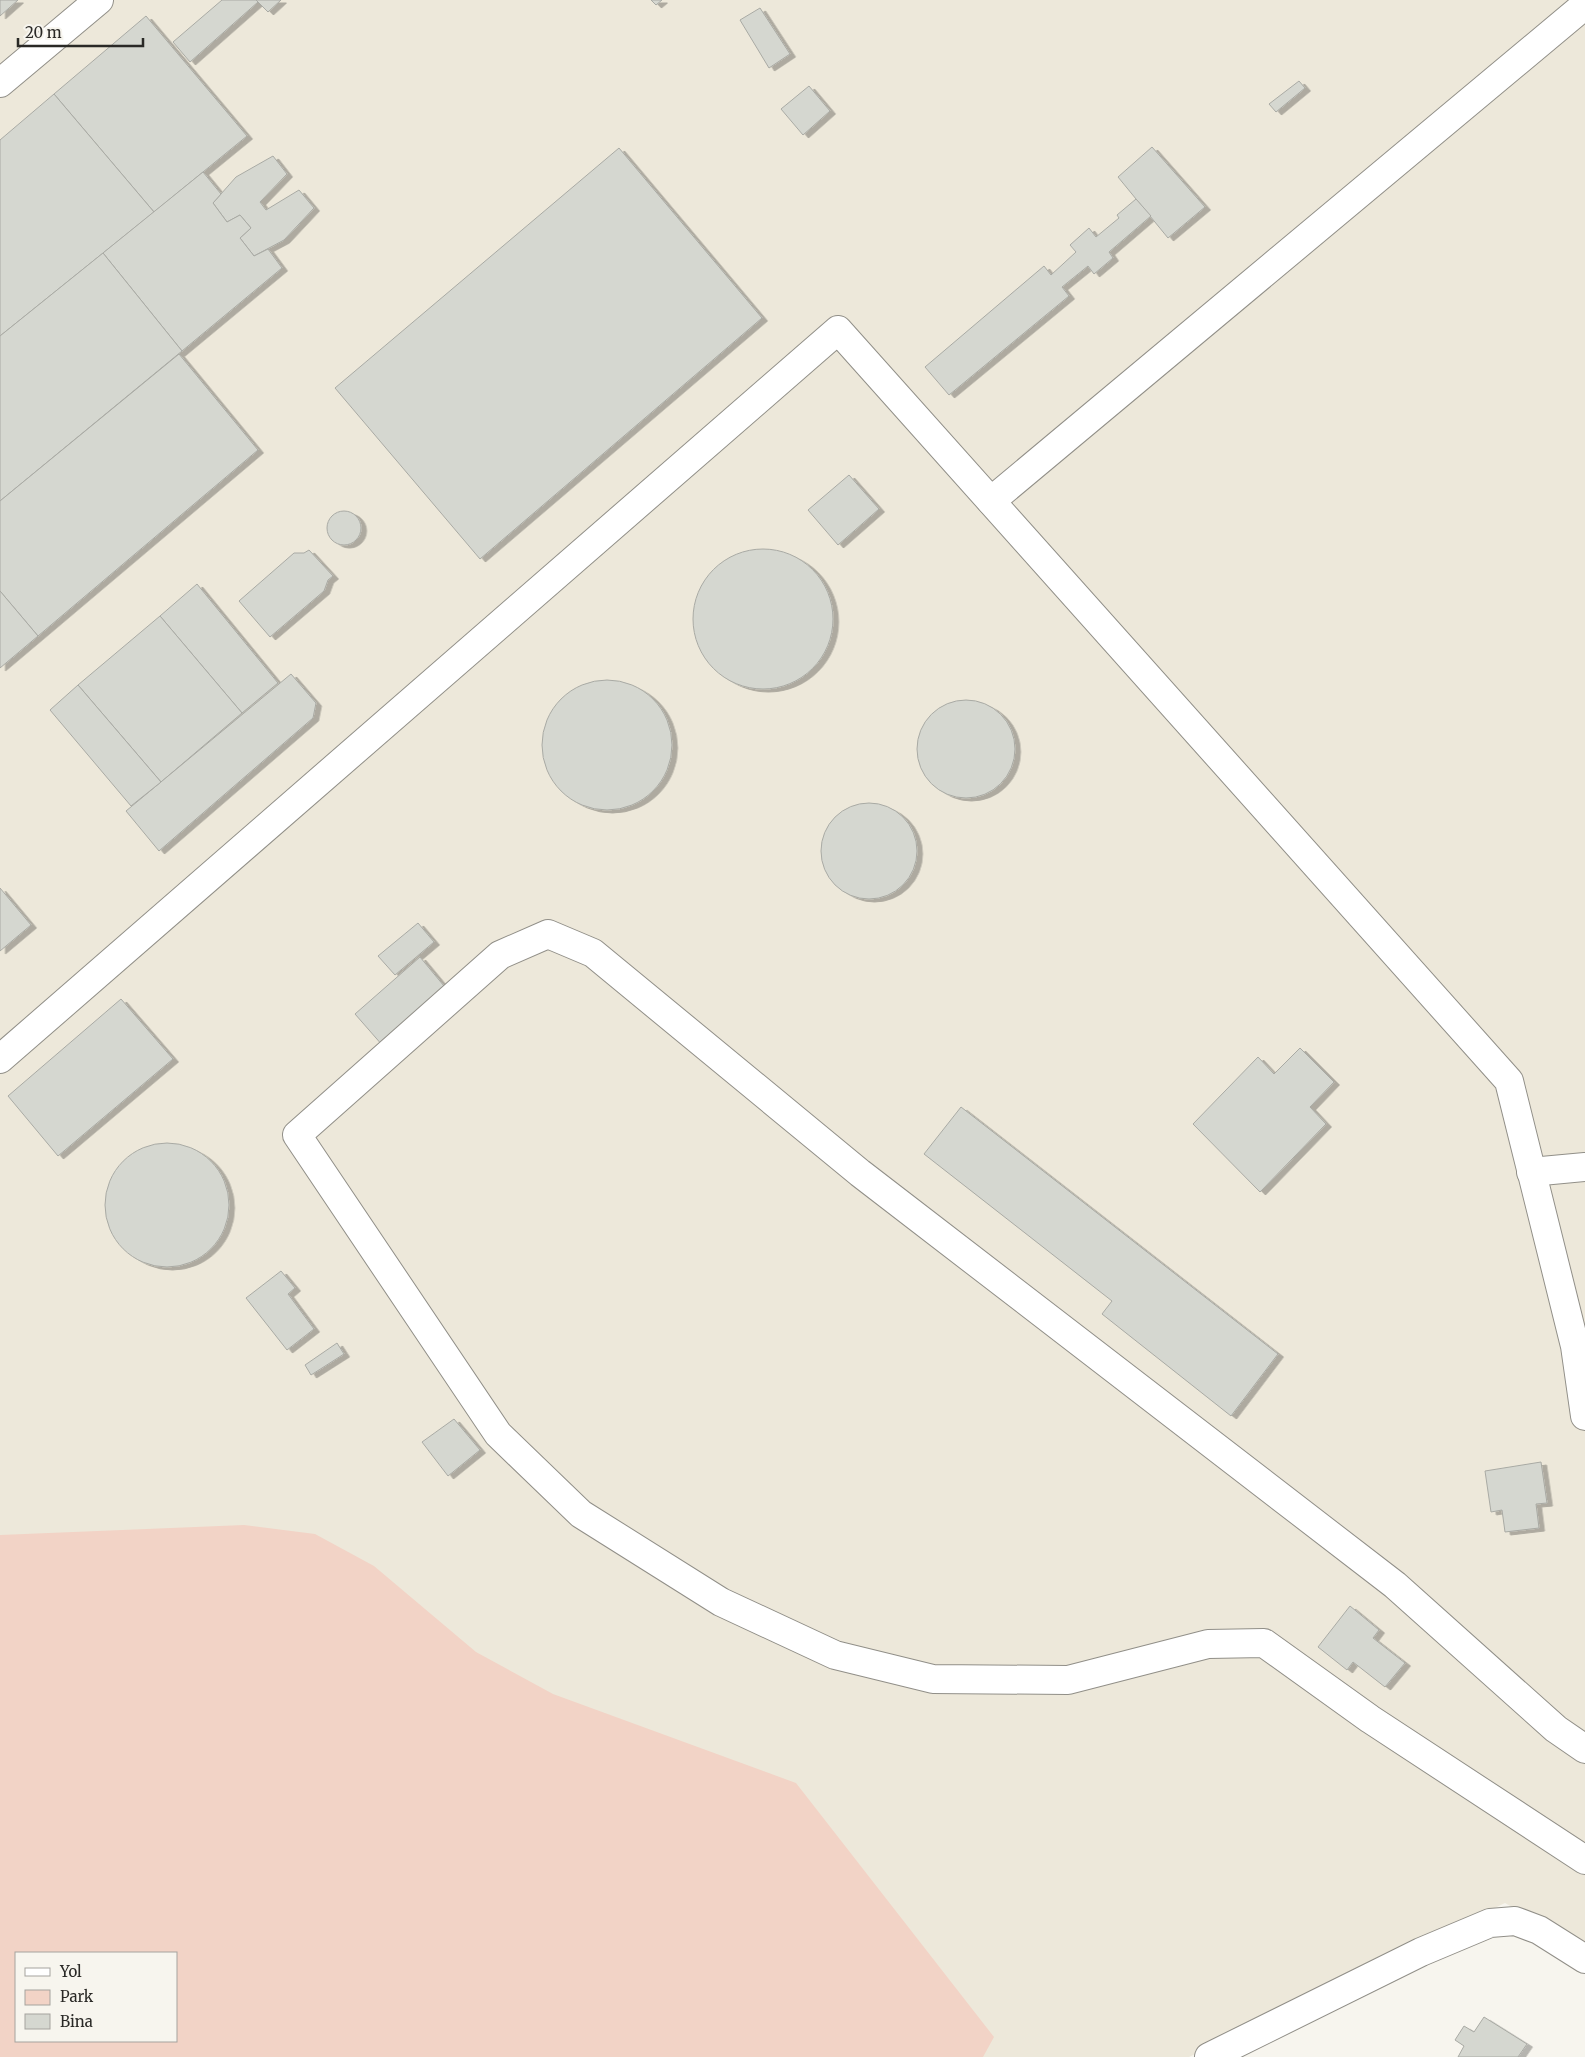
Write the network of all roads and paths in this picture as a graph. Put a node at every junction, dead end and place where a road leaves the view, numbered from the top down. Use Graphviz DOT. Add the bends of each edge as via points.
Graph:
graph roads {
  1 [pos="99,0"];
  2 [pos="1585,5"];
  3 [pos="0,83"];
  4 [pos="991,501"];
  5 [pos="0,1059"];
  6 [pos="1585,1167"];
  7 [pos="1531,1172"];
  8 [pos="1585,1416"];
  9 [pos="1585,1749"];
  10 [pos="1585,1860"];
  11 [pos="1585,1959"];
  12 [pos="1209,2057"];
  1 -- 3 [label="street"];
  2 -- 4 [label="street"];
  4 -- 5 [label="street" via="838,330"];
  4 -- 7 [label="street" via="1509,1081"];
  6 -- 7 [label="street"];
  7 -- 8 [label="street" via="1575,1346"];
  9 -- 10 [label="street" via="1556,1730 1396,1585 860,1173 593,953 548,934 500,955 297,1135 498,1434 581,1514 721,1602 835,1655 933,1679 1068,1680 1208,1644 1264,1643 1370,1720"];
  11 -- 12 [label="street" via="1539,1930 1515,1921 1490,1923 1421,1952"];
}
